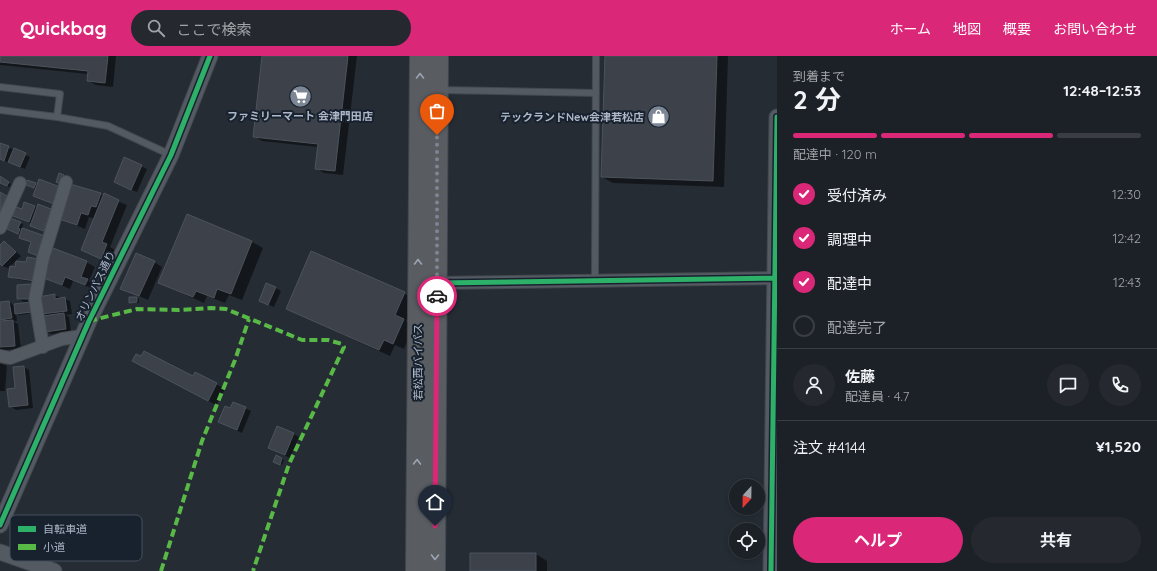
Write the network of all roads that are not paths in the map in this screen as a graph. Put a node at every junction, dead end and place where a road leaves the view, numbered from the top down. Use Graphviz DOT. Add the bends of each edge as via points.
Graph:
graph roads {
  1 [pos="210,56"];
  2 [pos="420,56"];
  3 [pos="438,56"];
  4 [pos="596,56"];
  5 [pos="0,86"];
  6 [pos="437,90"];
  7 [pos="596,93"];
  8 [pos="0,110"];
  9 [pos="56,117"];
  10 [pos="777,117"];
  11 [pos="171,155"];
  12 [pos="66,182"];
  13 [pos="20,184"];
  14 [pos="0,228"];
  15 [pos="595,275"];
  16 [pos="775,278"];
  17 [pos="437,283"];
  18 [pos="82,336"];
  19 [pos="43,347"];
  20 [pos="0,356"];
  21 [pos="0,525"];
  22 [pos="0,552"];
  23 [pos="10,556"];
  24 [pos="26,561"];
  25 [pos="54,571"];
  26 [pos="416,571"];
  27 [pos="435,571"];
  28 [pos="771,571"];
  1 -- 11 [label="street, オリンパス通り"];
  26 -- 2 [label="highway, 若松西バイパス, one-way"];
  3 -- 6 [label="highway, 若松西バイパス"];
  4 -- 7 [label="lane"];
  5 -- 9 [label="lane" via="60,94"];
  6 -- 7 [label="lane"];
  6 -- 17 [label="highway, 若松西バイパス"];
  7 -- 15 [label="lane"];
  8 -- 9 [label="lane"];
  9 -- 11 [label="lane" via="108,126"];
  10 -- 16 [label="street"];
  11 -- 18 [label="street, オリンパス通り"];
  12 -- 19 [label="street" via="50,230 34,299"];
  13 -- 14 [label="street"];
  16 -- 17 [label="street"];
  16 -- 28 [label="street"];
  17 -- 27 [label="highway, 若松西バイパス, one-way"];
  18 -- 19 [label="street" via="62,339"];
  18 -- 21 [label="street, オリンパス通り"];
  19 -- 20 [label="street" via="10,358"];
  22 -- 23 [label="street"];
  24 -- 25 [label="street"];
}
